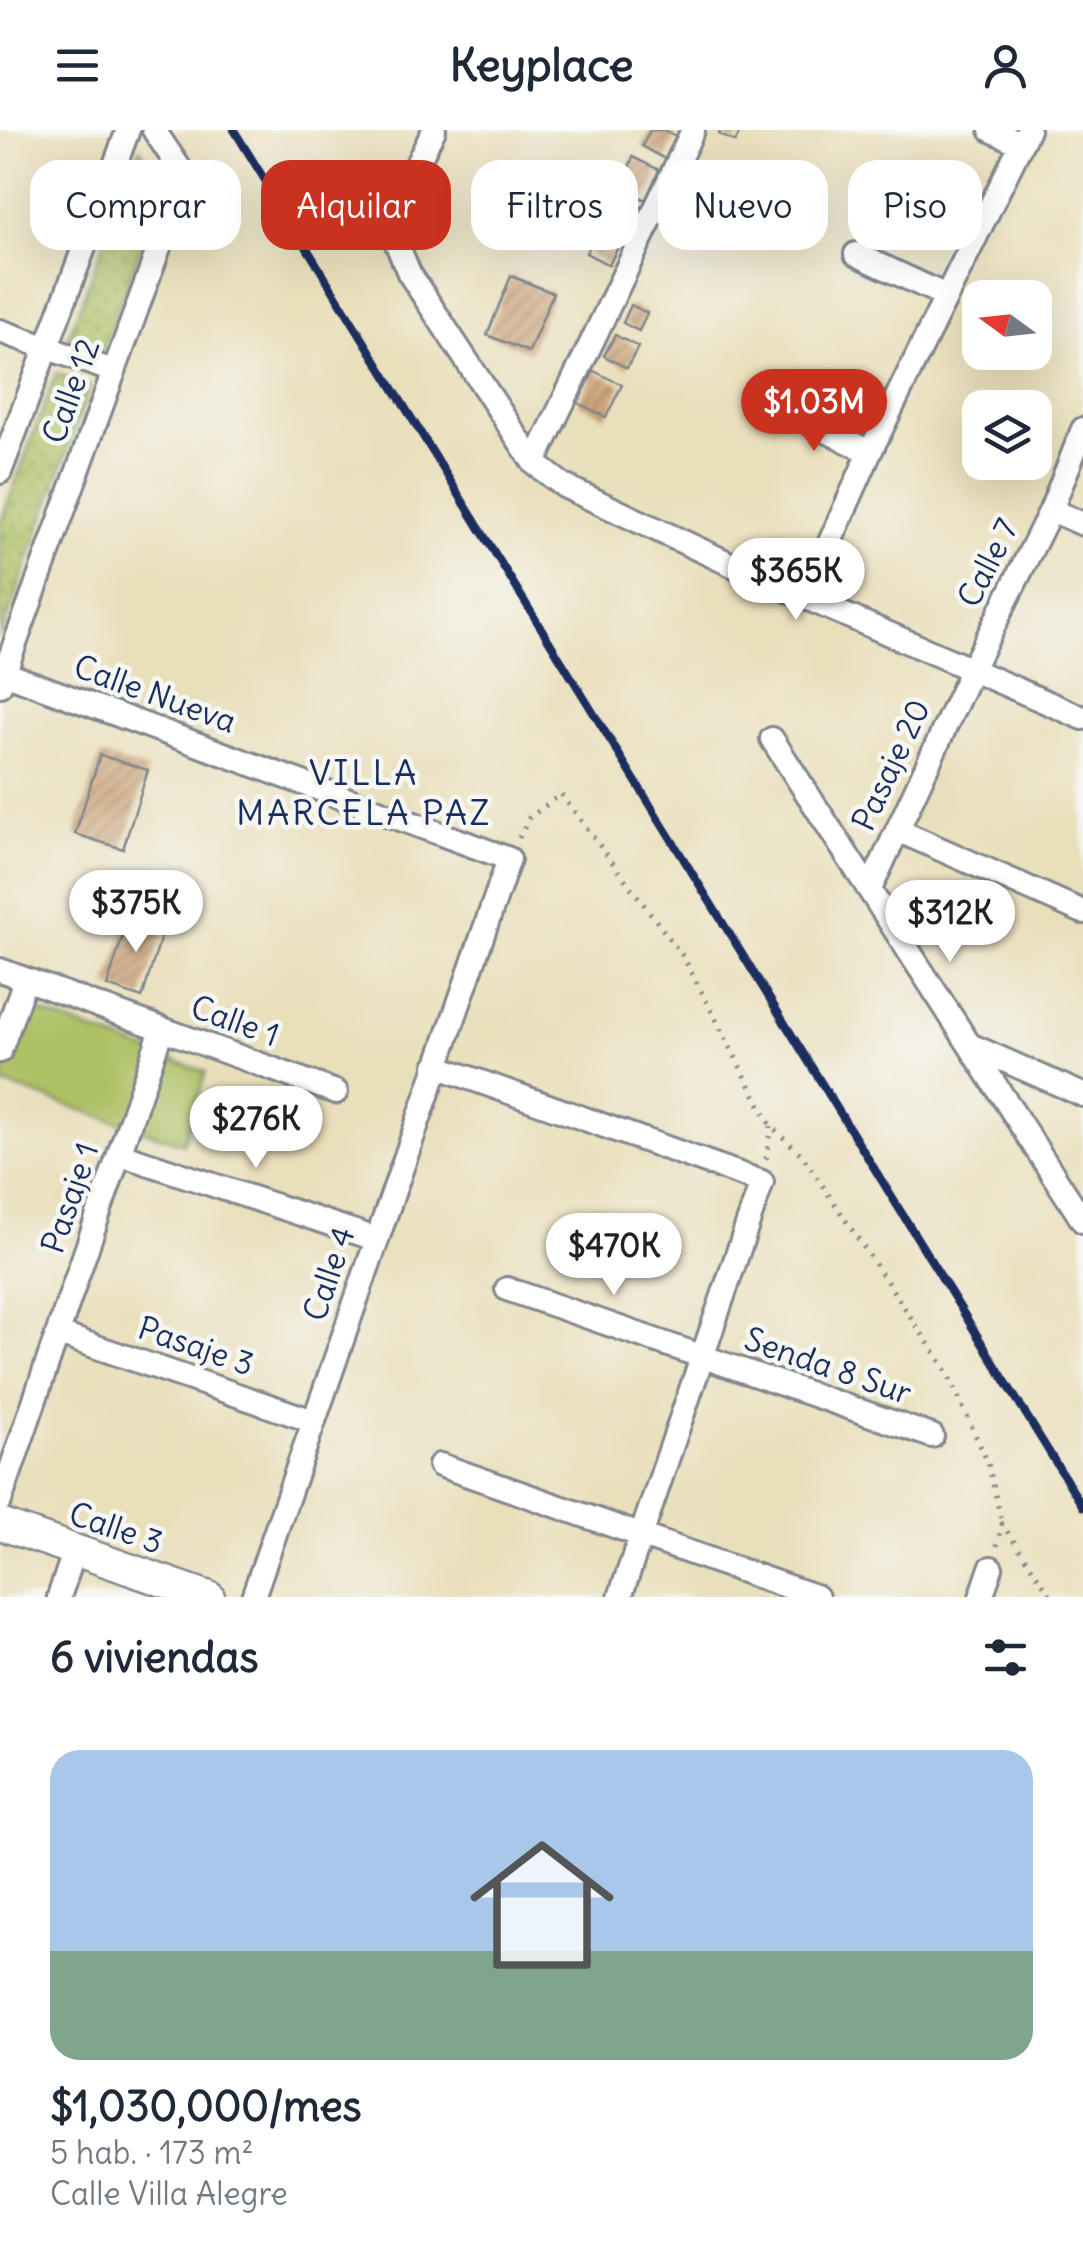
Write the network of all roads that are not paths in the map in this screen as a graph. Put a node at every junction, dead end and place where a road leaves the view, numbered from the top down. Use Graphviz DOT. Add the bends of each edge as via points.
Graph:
graph roads {
  1 [pos="128,130"];
  2 [pos="154,130"];
  3 [pos="434,130"];
  4 [pos="693,130"];
  5 [pos="991,130"];
  6 [pos="1024,137"];
  7 [pos="174,160"];
  8 [pos="158,250"];
  9 [pos="856,254"];
  10 [pos="946,296"];
  11 [pos="0,331"];
  12 [pos="45,347"];
  13 [pos="113,371"];
  14 [pos="780,409"];
  15 [pos="1083,429"];
  16 [pos="870,452"];
  17 [pos="534,463"];
  18 [pos="0,472"];
  19 [pos="1051,510"];
  20 [pos="1083,524"];
  21 [pos="805,598"];
  22 [pos="972,669"];
  23 [pos="2,680"];
  24 [pos="1083,718"];
  25 [pos="772,739"];
  26 [pos="897,830"];
  27 [pos="509,859"];
  28 [pos="870,888"];
  29 [pos="1083,912"];
  30 [pos="0,970"];
  31 [pos="25,980"];
  32 [pos="162,1030"];
  33 [pos="970,1045"];
  34 [pos="0,1051"];
  35 [pos="436,1066"];
  36 [pos="336,1092"];
  37 [pos="1083,1095"];
  38 [pos="120,1154"];
  39 [pos="1083,1221"];
  40 [pos="376,1238"];
  41 [pos="507,1289"];
  42 [pos="58,1334"];
  43 [pos="703,1357"];
  44 [pos="313,1420"];
  45 [pos="932,1436"];
  46 [pos="440,1466"];
  47 [pos="0,1501"];
  48 [pos="0,1524"];
  49 [pos="642,1536"];
  50 [pos="75,1550"];
  51 [pos="991,1568"];
  52 [pos="58,1597"];
  53 [pos="208,1597"];
  54 [pos="253,1597"];
  55 [pos="620,1597"];
  56 [pos="818,1597"];
  57 [pos="981,1597"];
  1 -- 12 [label="street"];
  2 -- 7 [label="street"];
  3 -- 17 [label="street" via="393,217 394,237 409,273"];
  4 -- 17 [label="street"];
  5 -- 6 [label="street"];
  6 -- 10 [label="street"];
  8 -- 13 [label="street, Calle 12"];
  9 -- 10 [label="street"];
  10 -- 16 [label="street"];
  11 -- 12 [label="street"];
  12 -- 13 [label="street"];
  12 -- 18 [label="street"];
  13 -- 23 [label="street, Calle 12"];
  14 -- 16 [label="street"];
  15 -- 19 [label="street, Calle 7"];
  16 -- 21 [label="street"];
  17 -- 21 [label="street" via="564,486"];
  19 -- 20 [label="street"];
  19 -- 22 [label="street, Calle 7"];
  21 -- 22 [label="street"];
  22 -- 24 [label="street"];
  22 -- 26 [label="street, Pasaje 20"];
  23 -- 27 [label="street, Calle Nueva"];
  25 -- 28 [label="street"];
  26 -- 28 [label="street, Pasaje 20"];
  26 -- 29 [label="street"];
  27 -- 35 [label="street, Calle 4"];
  28 -- 33 [label="street"];
  30 -- 31 [label="street, Calle 1"];
  31 -- 32 [label="street, Calle 1"];
  31 -- 34 [label="street"];
  32 -- 36 [label="street, Calle 1"];
  32 -- 38 [label="street, Pasaje 1"];
  33 -- 37 [label="street"];
  33 -- 39 [label="street"];
  35 -- 40 [label="street, Calle 4"];
  35 -- 43 [label="street" via="762,1182"];
  38 -- 40 [label="street"];
  38 -- 42 [label="street, Pasaje 1"];
  40 -- 44 [label="street, Calle 4"];
  41 -- 43 [label="street, Senda 8 Sur"];
  42 -- 44 [label="street, Pasaje 3"];
  42 -- 47 [label="street, Pasaje 1"];
  43 -- 45 [label="street, Senda 8 Sur"];
  43 -- 49 [label="street"];
  44 -- 54 [label="street, Calle 4"];
  46 -- 49 [label="street"];
  48 -- 50 [label="street, Calle 3"];
  49 -- 55 [label="street"];
  49 -- 56 [label="street"];
  50 -- 52 [label="street"];
  50 -- 53 [label="street, Calle 3"];
  51 -- 57 [label="street"];
}
